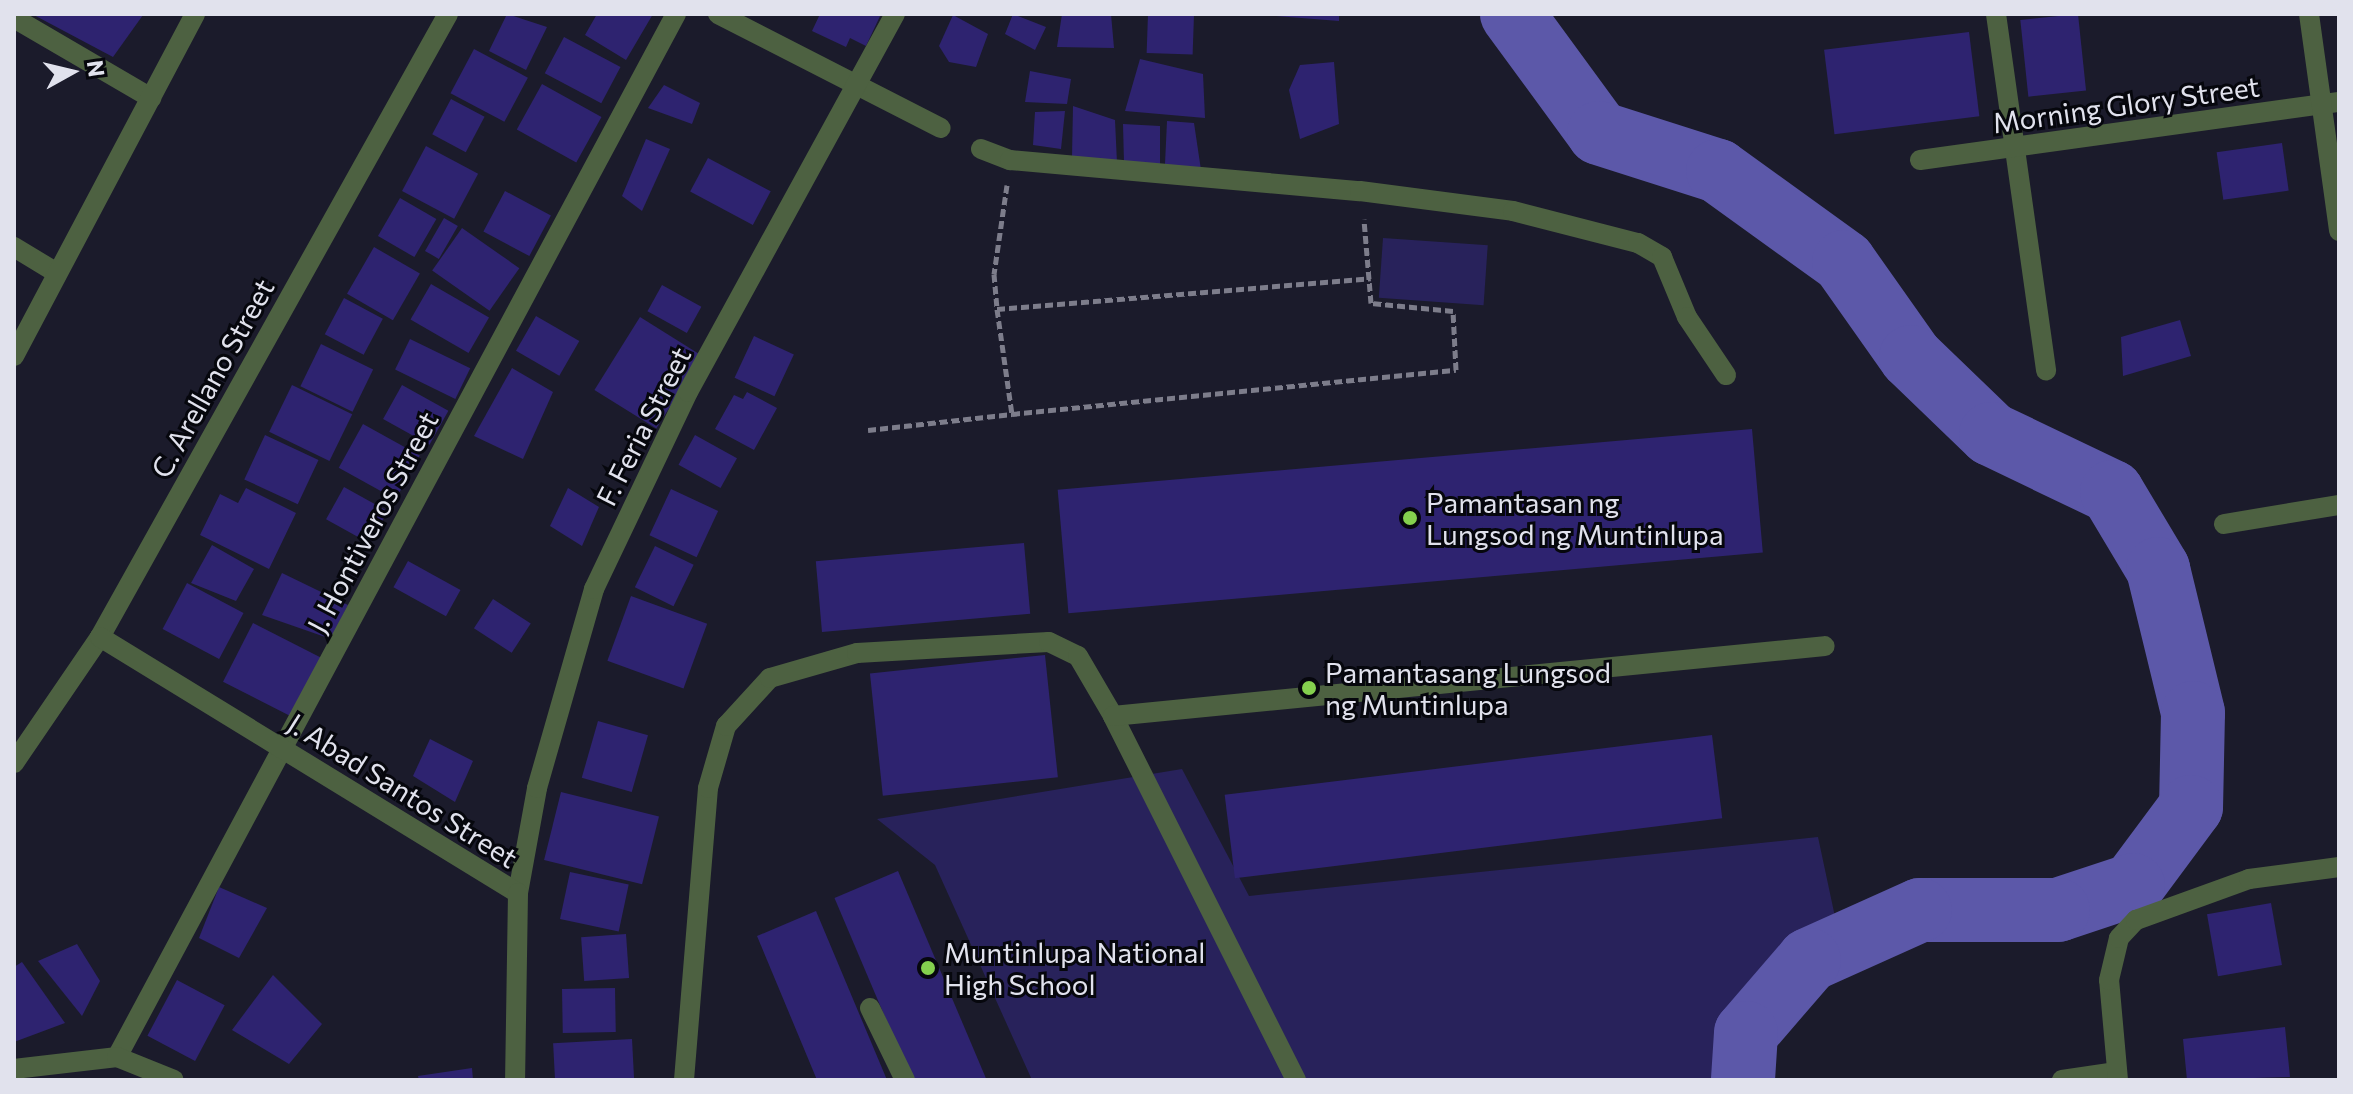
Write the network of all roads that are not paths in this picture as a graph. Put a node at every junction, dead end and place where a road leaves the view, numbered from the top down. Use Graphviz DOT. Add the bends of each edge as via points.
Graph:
graph roads {
  1 [pos="195,14"];
  2 [pos="448,14"];
  3 [pos="676,14"];
  4 [pos="718,14"];
  5 [pos="895,14"];
  6 [pos="1996,14"];
  7 [pos="2309,14"];
  8 [pos="14,18"];
  9 [pos="861,85"];
  10 [pos="151,98"];
  11 [pos="2330,103"];
  12 [pos="941,128"];
  13 [pos="2015,148"];
  14 [pos="981,149"];
  15 [pos="1920,160"];
  16 [pos="2339,231"];
  17 [pos="14,247"];
  18 [pos="57,273"];
  19 [pos="14,356"];
  20 [pos="2046,371"];
  21 [pos="1726,375"];
  22 [pos="2339,505"];
  23 [pos="2224,524"];
  24 [pos="100,637"];
  25 [pos="1825,646"];
  26 [pos="1113,716"];
  27 [pos="282,748"];
  28 [pos="14,763"];
  29 [pos="2339,867"];
  30 [pos="518,893"];
  31 [pos="870,1008"];
  32 [pos="117,1057"];
  33 [pos="14,1069"];
  34 [pos="2117,1076"];
  35 [pos="174,1080"];
  36 [pos="515,1080"];
  37 [pos="684,1080"];
  38 [pos="905,1080"];
  39 [pos="1296,1080"];
  40 [pos="2062,1080"];
  1 -- 10 [label="street"];
  2 -- 24 [label="street, C. Arellano Street"];
  3 -- 27 [label="street, J. Hontiveros Street"];
  4 -- 9 [label="street"];
  5 -- 9 [label="street, F. Feria Street"];
  6 -- 13 [label="street"];
  7 -- 11 [label="street"];
  8 -- 10 [label="street"];
  9 -- 12 [label="street"];
  9 -- 30 [label="street, F. Feria Street" via="688,392 594,589 537,788"];
  10 -- 18 [label="street"];
  11 -- 13 [label="street, Morning Glory Street"];
  11 -- 16 [label="street"];
  13 -- 15 [label="street, Morning Glory Street"];
  13 -- 20 [label="street"];
  14 -- 21 [label="street" via="1010,160 1360,191 1513,211 1638,243 1662,257 1687,317"];
  17 -- 18 [label="street"];
  18 -- 19 [label="street"];
  22 -- 23 [label="street"];
  24 -- 27 [label="street, J. Abad Santos Street"];
  24 -- 28 [label="street, C. Arellano Street"];
  25 -- 26 [label="street"];
  26 -- 37 [label="street" via="1078,656 1049,642 857,653 770,678 726,726 708,788"];
  26 -- 39 [label="street"];
  27 -- 30 [label="street, J. Abad Santos Street"];
  27 -- 32 [label="street, J. Hontiveros Street"];
  29 -- 34 [label="street" via="2249,879 2136,920 2112,956"];
  30 -- 36 [label="street, J. Abad Santos Street"];
  31 -- 38 [label="street"];
  32 -- 33 [label="street"];
  32 -- 35 [label="street"];
  34 -- 40 [label="street"];
}
